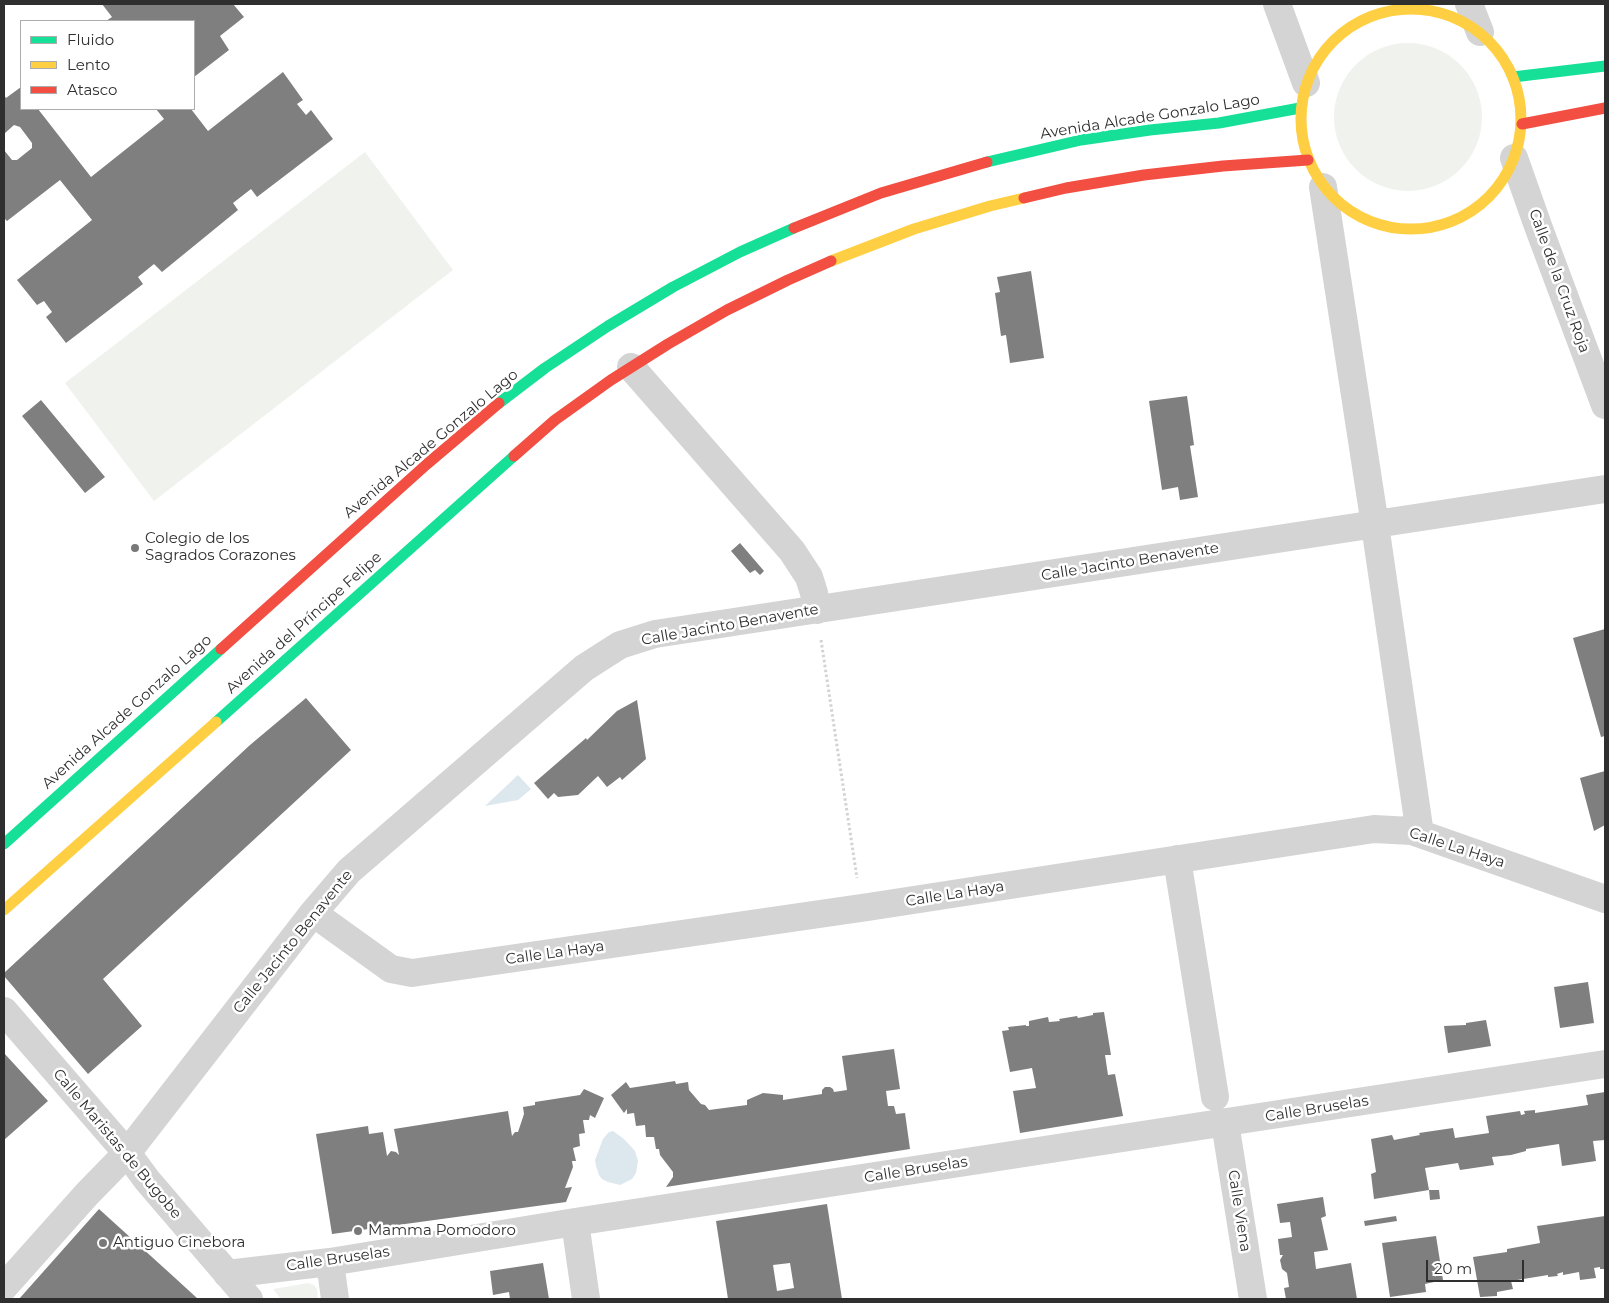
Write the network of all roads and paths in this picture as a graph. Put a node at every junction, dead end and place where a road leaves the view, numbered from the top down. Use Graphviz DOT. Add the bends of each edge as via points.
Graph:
graph roads {
  1 [pos="1276,4"];
  2 [pos="1469,4"];
  3 [pos="1480,32"];
  4 [pos="1605,66"];
  5 [pos="1513,77"];
  6 [pos="1303,95"];
  7 [pos="1605,108"];
  8 [pos="1522,124"];
  9 [pos="1514,158"];
  10 [pos="1308,160"];
  11 [pos="1323,187"];
  12 [pos="631,367"];
  13 [pos="1605,405"];
  14 [pos="1605,489"];
  15 [pos="1375,525"];
  16 [pos="817,610"];
  17 [pos="1420,834"];
  18 [pos="4,844"];
  19 [pos="1178,859"];
  20 [pos="858,883"];
  21 [pos="1605,899"];
  22 [pos="4,910"];
  23 [pos="313,913"];
  24 [pos="4,1011"];
  25 [pos="1605,1064"];
  26 [pos="1215,1097"];
  27 [pos="1225,1123"];
  28 [pos="127,1153"];
  29 [pos="575,1222"];
  30 [pos="330,1262"];
  31 [pos="227,1274"];
  32 [pos="4,1287"];
  33 [pos="249,1299"];
  34 [pos="335,1299"];
  35 [pos="586,1299"];
  36 [pos="1253,1299"];
  1 -- 6 [label="street"];
  2 -- 3 [label="street"];
  3 -- 5 [label="street" via="1500,53"];
  3 -- 6 [label="street" via="1449,15 1415,8 1380,12 1348,28 1322,52"];
  4 -- 5 [label="street"];
  5 -- 8 [label="street" via="1520,100"];
  6 -- 10 [label="street" via="1301,134"];
  6 -- 18 [label="street, Avenida Alcade Gonzalo Lago" via="1219,123 1081,140 947,172 810,220 673,287 545,368 485,414"];
  7 -- 8 [label="street"];
  8 -- 9 [label="street"];
  9 -- 11 [label="street" via="1498,187 1474,210 1444,224 1419,228 1378,224 1347,210"];
  9 -- 13 [label="street, Calle de la Cruz Roja"];
  10 -- 11 [label="street"];
  10 -- 12 [label="street" via="1144,175 1066,188 914,229 788,280 727,310"];
  11 -- 15 [label="street"];
  12 -- 16 [label="street" via="792,551 809,577"];
  12 -- 22 [label="street, Avenida del Príncipe Felipe" via="555,420"];
  14 -- 15 [label="street, Calle Jacinto Benavente"];
  15 -- 16 [label="street, Calle Jacinto Benavente"];
  15 -- 17 [label="street"];
  16 -- 20 [label="path"];
  16 -- 23 [label="street, Calle Jacinto Benavente" via="655,634 620,645 584,668 356,864"];
  17 -- 19 [label="street, Calle La Haya" via="1374,829"];
  17 -- 21 [label="street, Calle La Haya"];
  19 -- 23 [label="street, Calle La Haya" via="412,974 391,969"];
  19 -- 26 [label="street"];
  23 -- 28 [label="street, Calle Jacinto Benavente"];
  24 -- 28 [label="street, Calle Maristas de Bugobe"];
  25 -- 27 [label="street, Calle Bruselas"];
  27 -- 29 [label="street, Calle Bruselas"];
  27 -- 36 [label="street, Calle Viena"];
  28 -- 31 [label="street, Calle Maristas de Bugobe"];
  28 -- 32 [label="street, Calle Jacinto Benavente"];
  29 -- 30 [label="street, Calle Bruselas"];
  29 -- 35 [label="street"];
  30 -- 31 [label="street, Calle Bruselas"];
  30 -- 34 [label="street"];
  31 -- 33 [label="street, Calle Maristas de Bugobe"];
}
